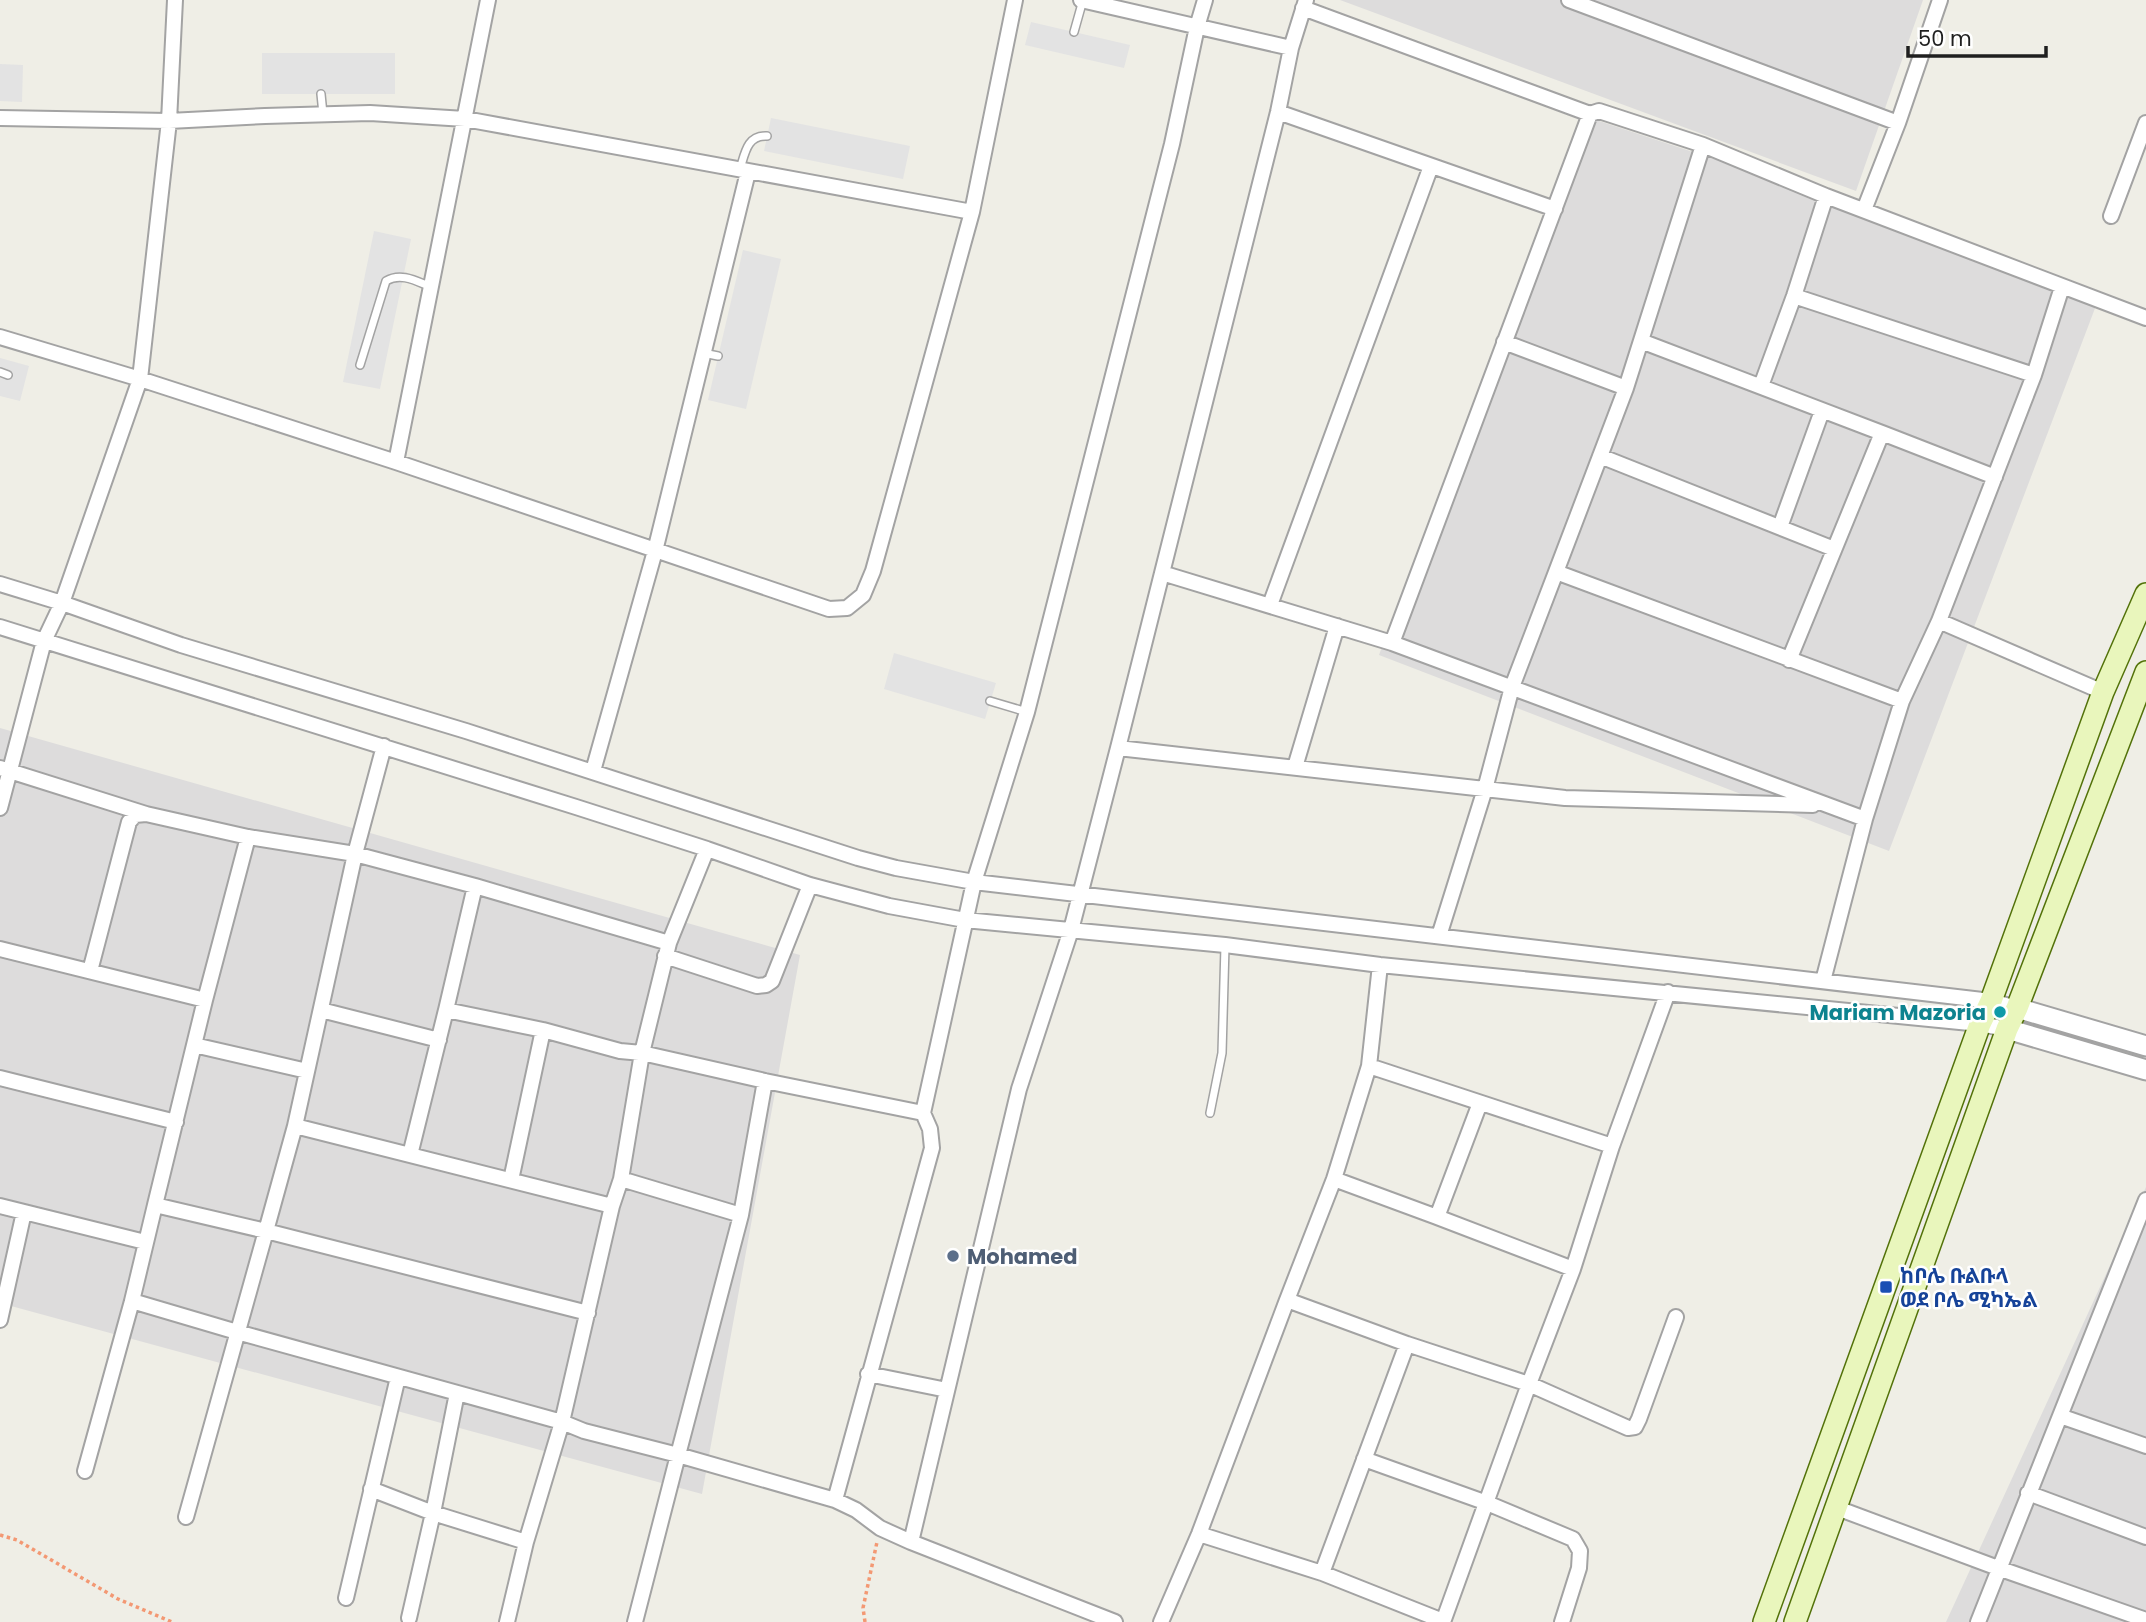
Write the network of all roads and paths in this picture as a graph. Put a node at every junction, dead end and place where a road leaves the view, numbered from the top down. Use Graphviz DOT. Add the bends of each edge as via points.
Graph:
graph roads {
  1 [pos="174,0"];
  2 [pos="488,0"];
  3 [pos="1015,0"];
  4 [pos="1082,0"];
  5 [pos="1205,0"];
  6 [pos="1569,0"];
  7 [pos="1940,0"];
  8 [pos="1304,4"];
  9 [pos="1197,27"];
  10 [pos="1074,32"];
  11 [pos="1291,48"];
  12 [pos="321,94"];
  13 [pos="1278,112"];
  14 [pos="323,114"];
  15 [pos="1590,114"];
  16 [pos="0,118"];
  17 [pos="465,119"];
  18 [pos="169,121"];
  19 [pos="1898,123"];
  20 [pos="2146,123"];
  21 [pos="767,136"];
  22 [pos="1703,145"];
  23 [pos="1431,166"];
  24 [pos="744,172"];
  25 [pos="1826,196"];
  26 [pos="1555,209"];
  27 [pos="1864,210"];
  28 [pos="972,212"];
  29 [pos="2111,216"];
  30 [pos="431,286"];
  31 [pos="2062,287"];
  32 [pos="1794,296"];
  33 [pos="2146,318"];
  34 [pos="0,337"];
  35 [pos="1641,341"];
  36 [pos="1504,342"];
  37 [pos="360,365"];
  38 [pos="2034,375"];
  39 [pos="140,379"];
  40 [pos="1761,386"];
  41 [pos="1626,388"];
  42 [pos="1822,411"];
  43 [pos="1882,433"];
  44 [pos="1600,456"];
  45 [pos="396,462"];
  46 [pos="1995,477"];
  47 [pos="1780,527"];
  48 [pos="1834,549"];
  49 [pos="654,551"];
  50 [pos="1556,572"];
  51 [pos="1162,573"];
  52 [pos="0,584"];
  53 [pos="2146,594"];
  54 [pos="62,603"];
  55 [pos="1269,605"];
  56 [pos="1939,621"];
  57 [pos="1338,626"];
  58 [pos="0,628"];
  59 [pos="44,641"];
  60 [pos="1392,643"];
  61 [pos="1789,660"];
  62 [pos="2146,673"];
  63 [pos="1512,687"];
  64 [pos="2103,692"];
  65 [pos="2142,697"];
  66 [pos="990,701"];
  67 [pos="1902,701"];
  68 [pos="1027,712"];
  69 [pos="384,746"];
  70 [pos="1118,748"];
  71 [pos="1295,767"];
  72 [pos="5,770"];
  73 [pos="593,771"];
  74 [pos="1485,789"];
  75 [pos="1825,805"];
  76 [pos="0,808"];
  77 [pos="146,814"];
  78 [pos="1866,819"];
  79 [pos="248,837"];
  80 [pos="707,849"];
  81 [pos="355,854"];
  82 [pos="974,883"];
  83 [pos="810,885"];
  84 [pos="475,886"];
  85 [pos="1079,895"];
  86 [pos="965,920"];
  87 [pos="1071,930"];
  88 [pos="1439,936"];
  89 [pos="1225,945"];
  90 [pos="0,949"];
  91 [pos="667,949"];
  92 [pos="1380,965"];
  93 [pos="90,971"];
  94 [pos="1823,981"];
  95 [pos="1668,992"];
  96 [pos="205,1000"];
  97 [pos="1991,1001"];
  98 [pos="2017,1008"];
  99 [pos="321,1010"];
  100 [pos="446,1010"];
  101 [pos="1980,1024"];
  102 [pos="2007,1029"];
  103 [pos="543,1030"];
  104 [pos="439,1040"];
  105 [pos="194,1045"];
  106 [pos="2146,1046"];
  107 [pos="642,1053"];
  108 [pos="1369,1066"];
  109 [pos="2146,1070"];
  110 [pos="307,1071"];
  111 [pos="0,1079"];
  112 [pos="765,1081"];
  113 [pos="1480,1103"];
  114 [pos="923,1113"];
  115 [pos="1210,1113"];
  116 [pos="176,1122"];
  117 [pos="295,1126"];
  118 [pos="1612,1146"];
  119 [pos="410,1155"];
  120 [pos="621,1179"];
  121 [pos="1334,1179"];
  122 [pos="510,1180"];
  123 [pos="155,1205"];
  124 [pos="2145,1205"];
  125 [pos="0,1206"];
  126 [pos="612,1206"];
  127 [pos="24,1212"];
  128 [pos="741,1215"];
  129 [pos="1437,1217"];
  130 [pos="266,1231"];
  131 [pos="145,1242"];
  132 [pos="1573,1269"];
  133 [pos="1287,1300"];
  134 [pos="132,1301"];
  135 [pos="589,1312"];
  136 [pos="1676,1317"];
  137 [pos="0,1320"];
  138 [pos="237,1332"];
  139 [pos="1407,1344"];
  140 [pos="868,1374"];
  141 [pos="398,1377"];
  142 [pos="1529,1384"];
  143 [pos="947,1390"];
  144 [pos="457,1393"];
  145 [pos="2060,1416"];
  146 [pos="562,1422"];
  147 [pos="2146,1446"];
  148 [pos="678,1455"];
  149 [pos="1364,1459"];
  150 [pos="85,1471"];
  151 [pos="371,1489"];
  152 [pos="2028,1493"];
  153 [pos="835,1500"];
  154 [pos="1487,1503"];
  155 [pos="1837,1508"];
  156 [pos="433,1513"];
  157 [pos="186,1517"];
  158 [pos="880,1528"];
  159 [pos="1199,1534"];
  160 [pos="0,1535"];
  161 [pos="2146,1537"];
  162 [pos="526,1542"];
  163 [pos="911,1542"];
  164 [pos="1998,1568"];
  165 [pos="1322,1573"];
  166 [pos="346,1598"];
  167 [pos="408,1618"];
  168 [pos="2146,1620"];
  169 [pos="172,1622"];
  170 [pos="507,1622"];
  171 [pos="635,1622"];
  172 [pos="865,1622"];
  173 [pos="1115,1622"];
  174 [pos="1161,1622"];
  175 [pos="1443,1622"];
  176 [pos="1562,1622"];
  177 [pos="1764,1622"];
  178 [pos="1796,1622"];
  179 [pos="1978,1622"];
  1 -- 18 [label="street"];
  2 -- 17 [label="street"];
  3 -- 28 [label="street"];
  4 -- 9 [label="street"];
  4 -- 10 [label="lane"];
  5 -- 9 [label="street"];
  6 -- 19 [label="street"];
  7 -- 19 [label="street"];
  8 -- 11 [label="street"];
  8 -- 15 [label="street"];
  9 -- 11 [label="street"];
  9 -- 68 [label="street" via="1172,144"];
  11 -- 13 [label="street"];
  12 -- 14 [label="lane"];
  13 -- 23 [label="street"];
  13 -- 51 [label="street"];
  14 -- 17 [label="street"];
  14 -- 18 [label="street"];
  15 -- 22 [label="street" via="1599,111"];
  15 -- 26 [label="street"];
  16 -- 18 [label="street"];
  17 -- 24 [label="street"];
  17 -- 30 [label="street"];
  18 -- 39 [label="street"];
  19 -- 27 [label="street"];
  20 -- 29 [label="street"];
  21 -- 24 [label="lane" via="750,142"];
  22 -- 25 [label="street"];
  22 -- 35 [label="street"];
  23 -- 26 [label="street"];
  23 -- 55 [label="street"];
  24 -- 28 [label="street"];
  24 -- 49 [label="street" via="711,355"];
  25 -- 27 [label="street"];
  25 -- 32 [label="street"];
  26 -- 36 [label="street"];
  27 -- 31 [label="street"];
  28 -- 49 [label="street" via="863,595 847,608 829,609"];
  30 -- 37 [label="lane" via="402,276 386,281"];
  30 -- 45 [label="street"];
  31 -- 33 [label="street"];
  31 -- 38 [label="street"];
  32 -- 38 [label="street"];
  32 -- 40 [label="street"];
  34 -- 39 [label="street"];
  35 -- 40 [label="street"];
  35 -- 41 [label="street"];
  36 -- 41 [label="street"];
  36 -- 60 [label="street"];
  38 -- 46 [label="street"];
  39 -- 45 [label="street"];
  39 -- 54 [label="street"];
  40 -- 42 [label="street"];
  41 -- 44 [label="street"];
  42 -- 43 [label="street"];
  42 -- 47 [label="street"];
  43 -- 46 [label="street"];
  43 -- 48 [label="street"];
  44 -- 47 [label="street"];
  44 -- 50 [label="street"];
  45 -- 49 [label="street"];
  46 -- 56 [label="street"];
  47 -- 48 [label="street"];
  48 -- 61 [label="street"];
  49 -- 73 [label="street"];
  50 -- 61 [label="street"];
  50 -- 63 [label="street"];
  51 -- 55 [label="street"];
  51 -- 70 [label="street"];
  52 -- 54 [label="street"];
  53 -- 64 [label="main road"];
  54 -- 59 [label="street"];
  54 -- 73 [label="street" via="181,645"];
  55 -- 57 [label="street"];
  56 -- 64 [label="street"];
  56 -- 67 [label="street"];
  57 -- 60 [label="street"];
  57 -- 71 [label="street"];
  58 -- 59 [label="street"];
  59 -- 69 [label="street"];
  59 -- 72 [label="street"];
  60 -- 63 [label="street"];
  61 -- 67 [label="street"];
  62 -- 65 [label="main road"];
  63 -- 74 [label="street"];
  63 -- 75 [label="street"];
  64 -- 97 [label="main road"];
  65 -- 98 [label="main road"];
  66 -- 68 [label="lane"];
  67 -- 78 [label="street"];
  68 -- 82 [label="street"];
  69 -- 80 [label="street"];
  69 -- 81 [label="street"];
  70 -- 71 [label="street"];
  70 -- 85 [label="street"];
  71 -- 74 [label="street"];
  72 -- 76 [label="street"];
  72 -- 77 [label="street"];
  73 -- 82 [label="street" via="858,858"];
  74 -- 75 [label="street" via="1565,798"];
  74 -- 88 [label="street"];
  75 -- 78 [label="street"];
  77 -- 79 [label="street"];
  77 -- 93 [label="street" via="135,815 129,822"];
  78 -- 94 [label="street"];
  79 -- 81 [label="street"];
  79 -- 96 [label="street"];
  80 -- 83 [label="street"];
  80 -- 91 [label="street"];
  81 -- 84 [label="street"];
  81 -- 99 [label="street"];
  82 -- 85 [label="street"];
  82 -- 86 [label="street"];
  83 -- 86 [label="street"];
  83 -- 91 [label="street" via="772,981 766,985 757,986"];
  84 -- 91 [label="street"];
  84 -- 100 [label="street"];
  85 -- 87 [label="street"];
  85 -- 88 [label="street"];
  86 -- 87 [label="street"];
  86 -- 114 [label="street"];
  87 -- 89 [label="street"];
  87 -- 143 [label="street" via="1019,1090"];
  88 -- 94 [label="street"];
  89 -- 92 [label="street"];
  89 -- 115 [label="lane" via="1222,1053"];
  90 -- 93 [label="street"];
  91 -- 107 [label="street"];
  92 -- 95 [label="street"];
  92 -- 108 [label="street"];
  93 -- 96 [label="street"];
  94 -- 97 [label="street"];
  95 -- 101 [label="street"];
  95 -- 118 [label="street"];
  96 -- 105 [label="street"];
  97 -- 98 [label="street"];
  97 -- 101 [label="main road"];
  98 -- 102 [label="main road"];
  98 -- 106 [label="street"];
  99 -- 104 [label="street"];
  99 -- 110 [label="street"];
  100 -- 103 [label="street"];
  100 -- 104 [label="street"];
  101 -- 102 [label="street"];
  101 -- 177 [label="main road"];
  102 -- 109 [label="street"];
  102 -- 155 [label="main road"];
  103 -- 107 [label="street"];
  103 -- 122 [label="street"];
  104 -- 119 [label="street"];
  105 -- 110 [label="street"];
  105 -- 116 [label="street"];
  107 -- 112 [label="street"];
  107 -- 120 [label="street"];
  108 -- 113 [label="street"];
  108 -- 121 [label="street"];
  110 -- 117 [label="street"];
  111 -- 116 [label="street"];
  112 -- 114 [label="street"];
  112 -- 128 [label="street"];
  113 -- 118 [label="street"];
  113 -- 129 [label="street"];
  114 -- 140 [label="street" via="932,1148"];
  116 -- 123 [label="street"];
  117 -- 119 [label="street"];
  117 -- 130 [label="street"];
  118 -- 132 [label="street"];
  119 -- 122 [label="street"];
  120 -- 126 [label="street"];
  120 -- 128 [label="street"];
  121 -- 129 [label="street"];
  121 -- 133 [label="street"];
  122 -- 126 [label="street"];
  123 -- 130 [label="street"];
  123 -- 131 [label="street"];
  124 -- 145 [label="street"];
  125 -- 127 [label="street"];
  126 -- 135 [label="street"];
  127 -- 131 [label="street"];
  127 -- 137 [label="street"];
  128 -- 148 [label="street"];
  129 -- 132 [label="street"];
  130 -- 135 [label="street"];
  130 -- 138 [label="street"];
  131 -- 134 [label="street"];
  132 -- 142 [label="street"];
  133 -- 139 [label="street"];
  133 -- 159 [label="street"];
  134 -- 138 [label="street"];
  134 -- 150 [label="street"];
  135 -- 146 [label="street"];
  136 -- 142 [label="street" via="1635,1427 1628,1428"];
  138 -- 141 [label="street"];
  138 -- 157 [label="street"];
  139 -- 142 [label="street"];
  139 -- 149 [label="street"];
  140 -- 143 [label="street"];
  140 -- 153 [label="street"];
  141 -- 144 [label="street"];
  141 -- 151 [label="street"];
  142 -- 154 [label="street"];
  143 -- 163 [label="street"];
  144 -- 146 [label="street"];
  144 -- 156 [label="street"];
  145 -- 147 [label="street"];
  145 -- 152 [label="street"];
  146 -- 148 [label="street"];
  146 -- 162 [label="street"];
  148 -- 153 [label="street"];
  148 -- 171 [label="street"];
  149 -- 154 [label="street"];
  149 -- 165 [label="street"];
  151 -- 156 [label="street"];
  151 -- 166 [label="street"];
  152 -- 161 [label="street"];
  152 -- 164 [label="street"];
  153 -- 158 [label="street"];
  154 -- 175 [label="street"];
  154 -- 176 [label="street" via="1573,1539 1580,1551 1579,1568"];
  155 -- 164 [label="street"];
  155 -- 178 [label="main road"];
  156 -- 162 [label="street"];
  156 -- 167 [label="street"];
  158 -- 163 [label="street"];
  158 -- 172 [label="path" via="863,1608"];
  159 -- 165 [label="street"];
  159 -- 174 [label="street"];
  160 -- 169 [label="path" via="17,1540 118,1599"];
  162 -- 170 [label="street"];
  163 -- 173 [label="street"];
  164 -- 168 [label="street"];
  164 -- 179 [label="street"];
  165 -- 175 [label="street"];
}
